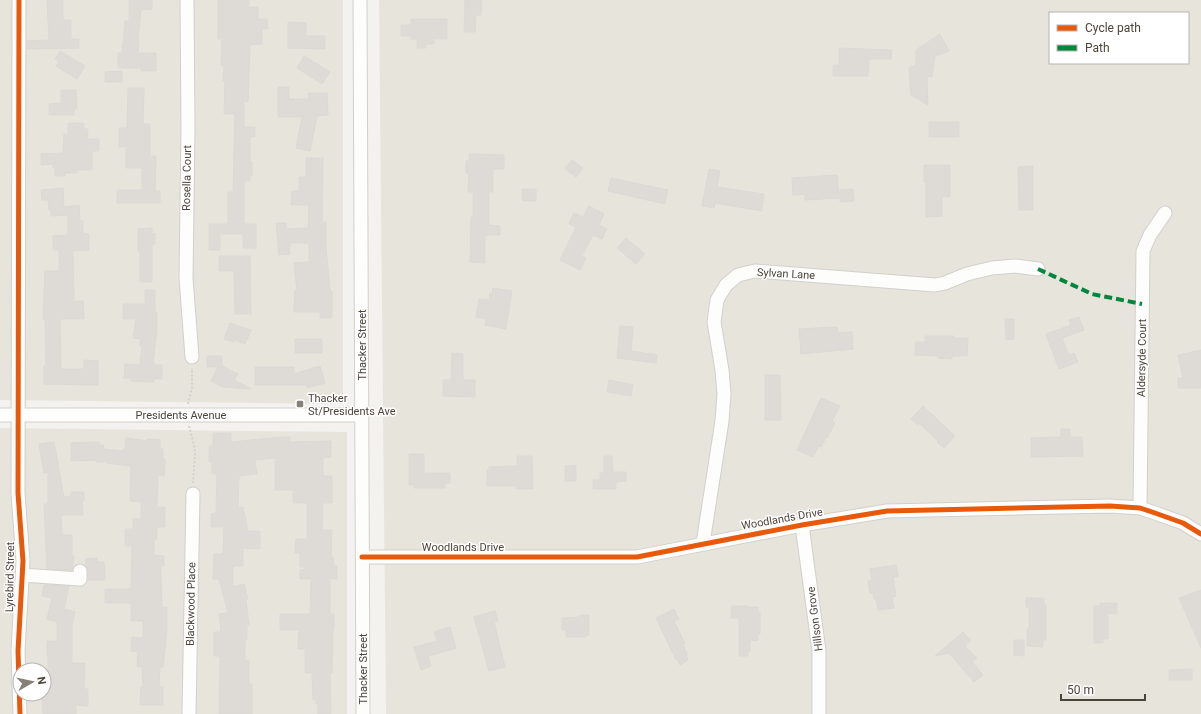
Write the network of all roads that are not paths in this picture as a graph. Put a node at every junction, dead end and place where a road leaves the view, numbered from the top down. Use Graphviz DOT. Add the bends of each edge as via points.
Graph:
graph roads {
  1 [pos="19,0"];
  2 [pos="187,0"];
  3 [pos="360,0"];
  4 [pos="1165,213"];
  5 [pos="1038,269"];
  6 [pos="192,357"];
  7 [pos="0,415"];
  8 [pos="18,415"];
  9 [pos="362,415"];
  10 [pos="192,494"];
  11 [pos="1140,508"];
  12 [pos="802,525"];
  13 [pos="1201,534"];
  14 [pos="703,543"];
  15 [pos="362,557"];
  16 [pos="80,571"];
  17 [pos="22,575"];
  18 [pos="20,714"];
  19 [pos="189,714"];
  20 [pos="363,714"];
  21 [pos="819,714"];
  1 -- 8 [label="street, Lyrebird Street"];
  2 -- 6 [label="street, Rosella Court" via="186,278"];
  3 -- 9 [label="street, Thacker Street"];
  4 -- 11 [label="street, Aldersyde Court" via="1143,251"];
  5 -- 14 [label="street, Sylvan Lane" via="1015,266 992,268 935,284 755,271 738,275 726,285 717,300 714,322 724,394"];
  7 -- 8 [label="street, Presidents Avenue"];
  8 -- 9 [label="street, Presidents Avenue"];
  8 -- 17 [label="street, Lyrebird Street"];
  9 -- 15 [label="street, Thacker Street"];
  10 -- 19 [label="street, Blackwood Place"];
  11 -- 12 [label="street, Woodlands Drive" via="1110,506 887,511"];
  11 -- 13 [label="street, Woodlands Drive" via="1183,523"];
  12 -- 14 [label="street, Woodlands Drive"];
  12 -- 21 [label="street, Hillson Grove" via="819,651"];
  14 -- 15 [label="street, Woodlands Drive" via="636,557"];
  15 -- 20 [label="street, Thacker Street"];
  16 -- 17 [label="street" via="80,579"];
  17 -- 18 [label="street, Lyrebird Street" via="18,651"];
}
